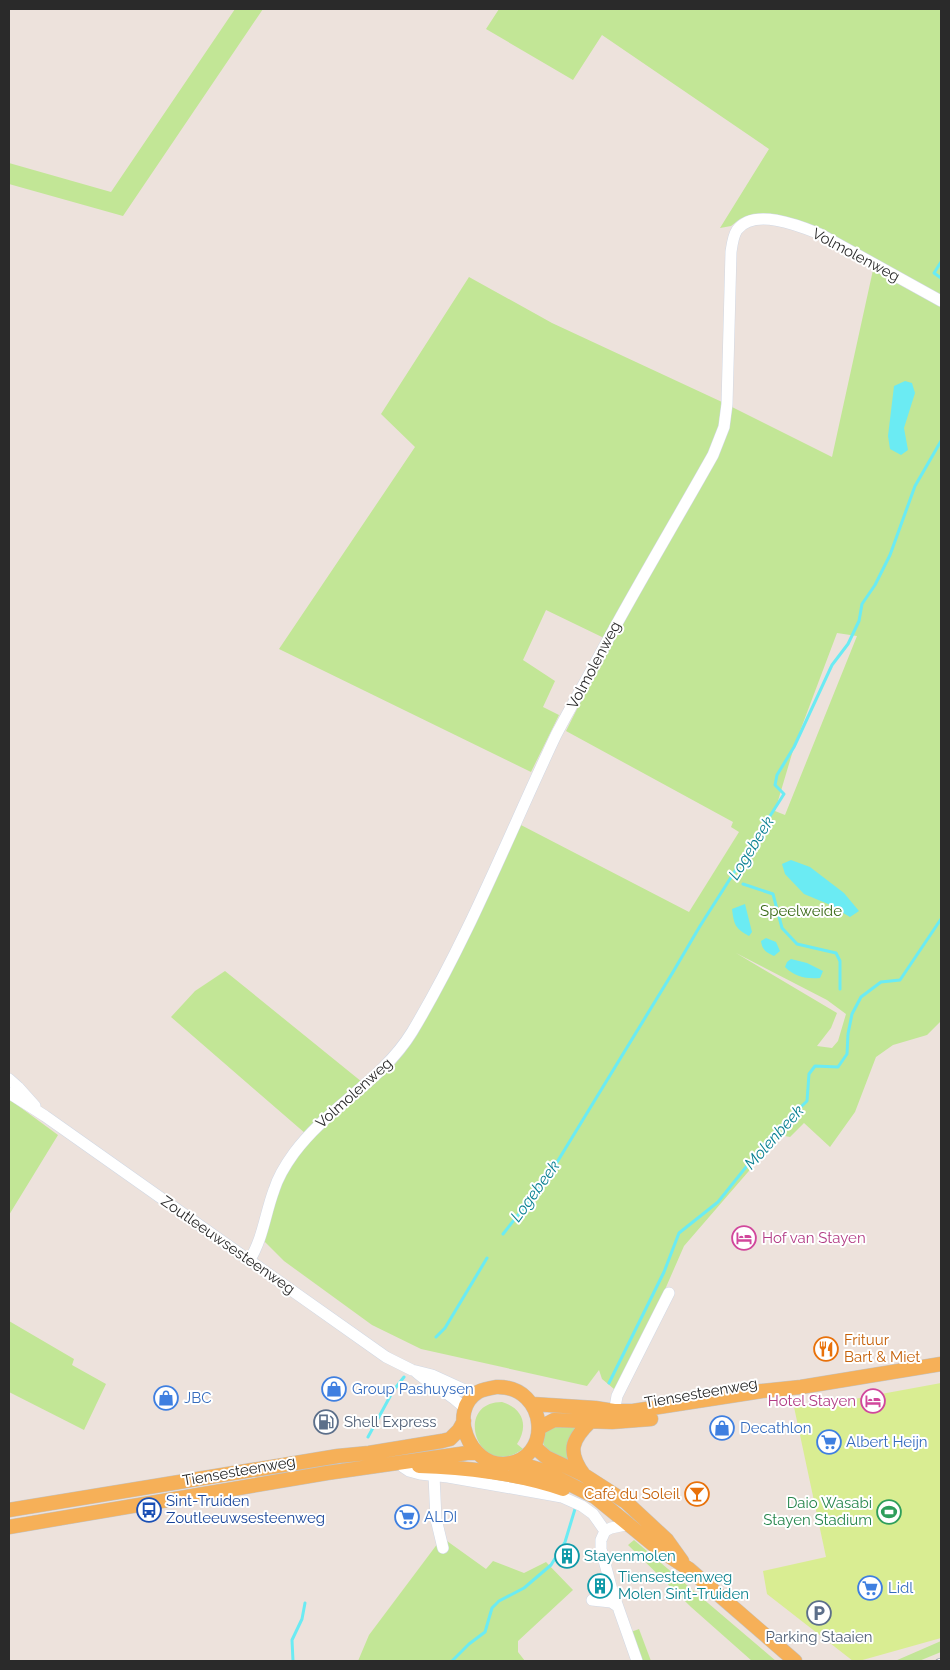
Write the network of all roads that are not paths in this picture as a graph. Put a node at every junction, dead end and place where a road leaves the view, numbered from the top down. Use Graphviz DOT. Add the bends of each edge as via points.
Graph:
graph roads {
  1 [pos="941,302"];
  2 [pos="9,1079"];
  3 [pos="9,1093"];
  4 [pos="45,1116"];
  5 [pos="249,1261"];
  6 [pos="669,1293"];
  7 [pos="941,1364"];
  8 [pos="412,1370"];
  9 [pos="478,1392"];
  10 [pos="532,1404"];
  11 [pos="465,1415"];
  12 [pos="613,1416"];
  13 [pos="591,1421"];
  14 [pos="539,1428"];
  15 [pos="535,1445"];
  16 [pos="476,1453"];
  17 [pos="515,1462"];
  18 [pos="385,1465"];
  19 [pos="403,1467"];
  20 [pos="584,1475"];
  21 [pos="434,1476"];
  22 [pos="9,1510"];
  23 [pos="611,1511"];
  24 [pos="630,1524"];
  25 [pos="9,1526"];
  26 [pos="605,1531"];
  27 [pos="443,1548"];
  28 [pos="689,1569"];
  29 [pos="592,1600"];
  30 [pos="618,1606"];
  31 [pos="637,1661"];
  32 [pos="795,1661"];
  1 -- 5 [label="street, Volmolenweg" via="802,227 760,218 750,220 738,229 731,252 727,404 724,427 713,455 557,733 480,903 412,1032 393,1058 306,1137 292,1156 274,1188 260,1241"];
  2 -- 4 [label="street, Zoutleeuwsesteenweg"];
  3 -- 4 [label="street, Zoutleeuwsesteenweg"];
  4 -- 5 [label="street, Zoutleeuwsesteenweg"];
  5 -- 8 [label="street, Zoutleeuwsesteenweg" via="386,1357"];
  6 -- 12 [label="street, Tiensesteenweg" via="617,1396"];
  7 -- 12 [label="main road, Tiensesteenweg" via="794,1388 746,1403 650,1419"];
  8 -- 9 [label="street, Zoutleeuwsesteenweg" via="467,1391"];
  8 -- 11 [label="street, Zoutleeuwsesteenweg" via="451,1396"];
  9 -- 10 [label="main road" via="503,1387 516,1390"];
  9 -- 11 [label="main road" via="468,1402"];
  10 -- 12 [label="main road, Tiensesteenweg" via="595,1408"];
  10 -- 14 [label="main road"];
  11 -- 16 [label="main road" via="467,1434"];
  11 -- 22 [label="main road, Tiensesteenweg" via="459,1430 450,1439 433,1443"];
  12 -- 13 [label="main road, Tiensesteenweg"];
  13 -- 14 [label="main road, Tiensesteenweg" via="554,1420"];
  13 -- 20 [label="main road" via="578,1434 574,1444 575,1463"];
  14 -- 15 [label="main road"];
  15 -- 17 [label="main road"];
  15 -- 20 [label="main road" via="546,1457"];
  16 -- 17 [label="main road" via="498,1464"];
  16 -- 18 [label="main road, Tiensesteenweg"];
  17 -- 23 [label="main road" via="544,1471 595,1496"];
  18 -- 19 [label="main road"];
  18 -- 25 [label="main road, Tiensesteenweg"];
  19 -- 21 [label="street"];
  19 -- 23 [label="main road" via="436,1466 548,1483"];
  20 -- 28 [label="main road" via="640,1514"];
  21 -- 26 [label="street" via="562,1497 594,1514"];
  21 -- 27 [label="street" via="436,1519"];
  23 -- 24 [label="main road"];
  24 -- 26 [label="street"];
  24 -- 28 [label="main road" via="661,1551"];
  26 -- 30 [label="street" via="601,1549"];
  28 -- 32 [label="main road"];
  29 -- 30 [label="street"];
  30 -- 31 [label="street"];
}
